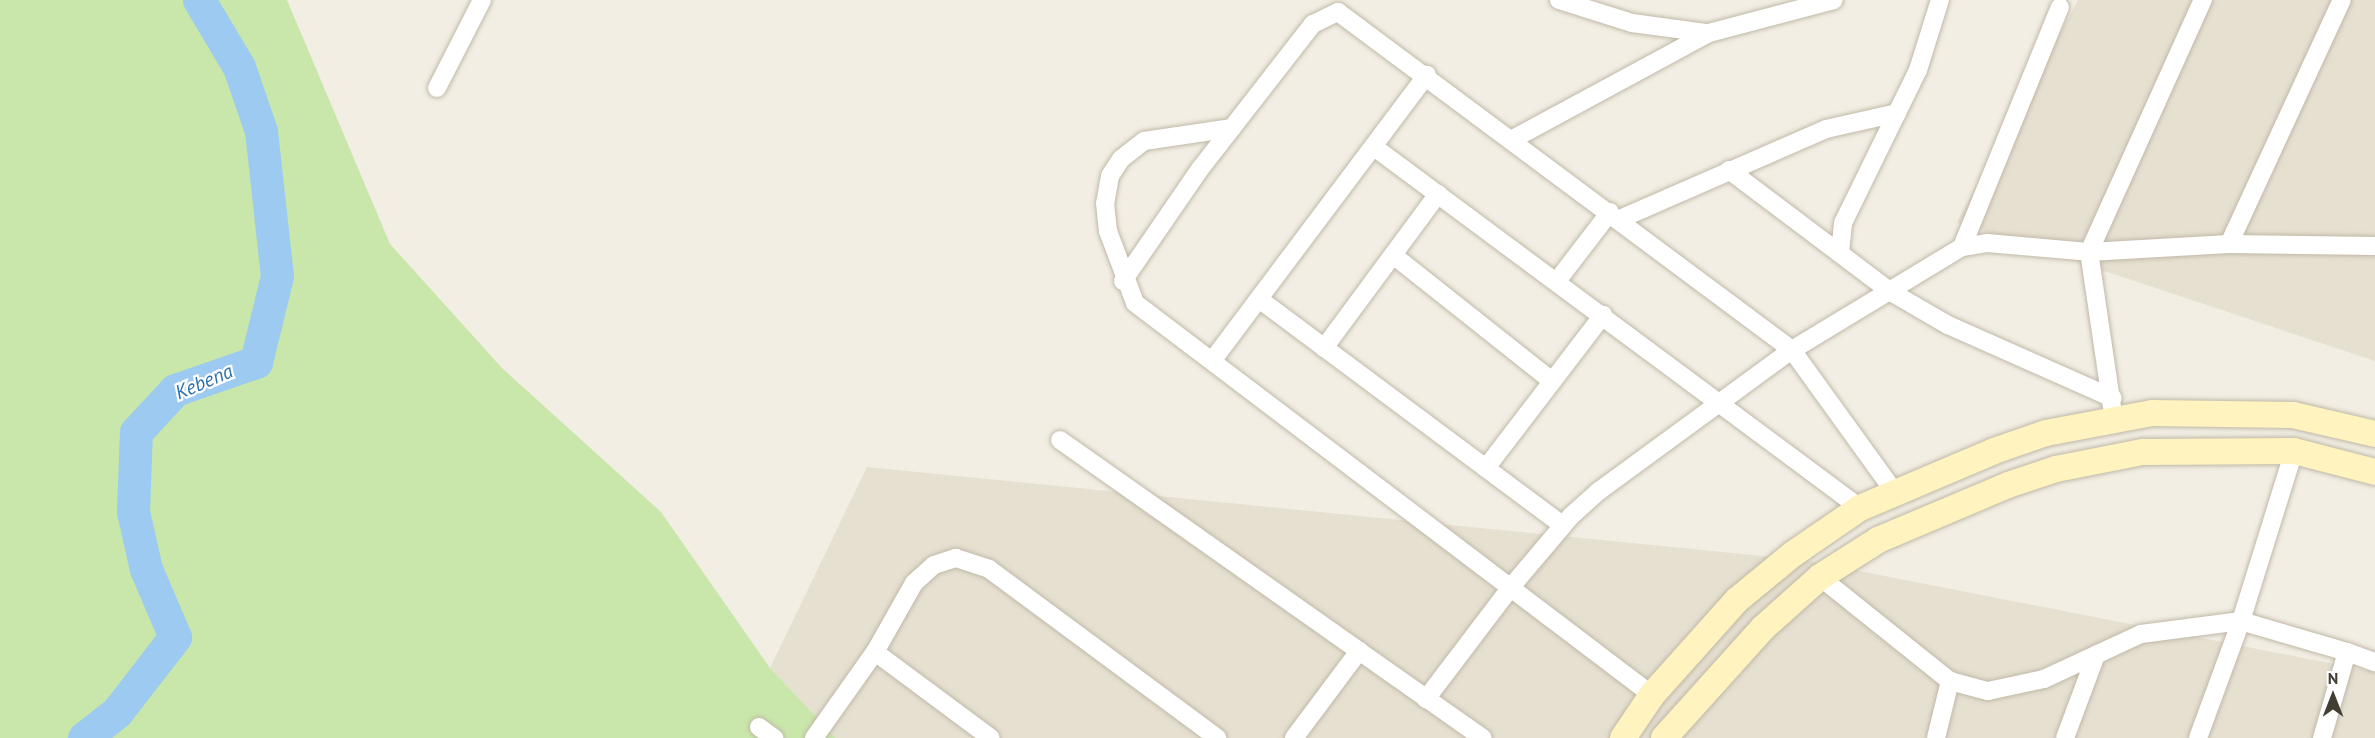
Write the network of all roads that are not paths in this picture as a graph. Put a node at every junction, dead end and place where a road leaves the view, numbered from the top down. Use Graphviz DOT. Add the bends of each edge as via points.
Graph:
graph roads {
  1 [pos="483,0"];
  2 [pos="1559,0"];
  3 [pos="1834,0"];
  4 [pos="1940,0"];
  5 [pos="2203,0"];
  6 [pos="2342,0"];
  7 [pos="2060,7"];
  8 [pos="1709,33"];
  9 [pos="1427,75"];
  10 [pos="437,88"];
  11 [pos="1897,113"];
  12 [pos="1232,128"];
  13 [pos="1513,139"];
  14 [pos="1374,147"];
  15 [pos="1729,170"];
  16 [pos="1438,194"];
  17 [pos="1615,215"];
  18 [pos="2374,242"];
  19 [pos="2229,244"];
  20 [pos="1962,247"];
  21 [pos="1840,252"];
  22 [pos="2089,252"];
  23 [pos="1393,255"];
  24 [pos="1124,281"];
  25 [pos="1557,281"];
  26 [pos="1891,292"];
  27 [pos="1259,299"];
  28 [pos="1603,315"];
  29 [pos="1324,348"];
  30 [pos="1792,350"];
  31 [pos="1212,361"];
  32 [pos="1552,381"];
  33 [pos="1718,400"];
  34 [pos="2112,408"];
  35 [pos="2375,434"];
  36 [pos="1060,440"];
  37 [pos="2294,451"];
  38 [pos="1486,468"];
  39 [pos="2375,472"];
  40 [pos="1895,493"];
  41 [pos="1860,508"];
  42 [pos="1563,526"];
  43 [pos="1820,577"];
  44 [pos="1511,586"];
  45 [pos="2241,621"];
  46 [pos="1359,651"];
  47 [pos="875,652"];
  48 [pos="2347,652"];
  49 [pos="2096,656"];
  50 [pos="2375,662"];
  51 [pos="1950,681"];
  52 [pos="1652,695"];
  53 [pos="1426,699"];
  54 [pos="759,727"];
  55 [pos="1457,731"];
  56 [pos="774,738"];
  57 [pos="814,738"];
  58 [pos="991,738"];
  59 [pos="1217,738"];
  60 [pos="1294,738"];
  61 [pos="1483,738"];
  62 [pos="1623,738"];
  63 [pos="1664,738"];
  64 [pos="1936,738"];
  65 [pos="2065,738"];
  66 [pos="2198,738"];
  67 [pos="2322,738"];
  1 -- 10 [label="street"];
  2 -- 8 [label="street" via="1632,23"];
  3 -- 8 [label="street"];
  4 -- 11 [label="street" via="1931,38"];
  5 -- 22 [label="street"];
  6 -- 19 [label="street"];
  7 -- 20 [label="street"];
  8 -- 13 [label="street"];
  9 -- 12 [label="street" via="1356,22 1332,13 1312,24"];
  9 -- 13 [label="street"];
  9 -- 14 [label="street"];
  11 -- 15 [label="street" via="1826,129"];
  11 -- 21 [label="street" via="1843,223"];
  12 -- 24 [label="street"];
  12 -- 24 [label="street" via="1144,141 1121,159 1110,176 1105,202"];
  13 -- 17 [label="street"];
  14 -- 16 [label="street"];
  14 -- 27 [label="street"];
  15 -- 17 [label="street"];
  15 -- 21 [label="street"];
  16 -- 23 [label="street"];
  16 -- 25 [label="street"];
  17 -- 25 [label="street"];
  17 -- 30 [label="street"];
  18 -- 19 [label="street"];
  19 -- 22 [label="street"];
  20 -- 22 [label="street" via="1987,243"];
  20 -- 26 [label="street"];
  21 -- 26 [label="street"];
  22 -- 34 [label="street"];
  23 -- 29 [label="street"];
  23 -- 32 [label="street"];
  24 -- 31 [label="street" via="1135,303"];
  25 -- 28 [label="street"];
  26 -- 30 [label="street"];
  26 -- 34 [label="street"];
  27 -- 29 [label="street"];
  27 -- 31 [label="street"];
  28 -- 32 [label="street"];
  28 -- 33 [label="street"];
  29 -- 38 [label="street"];
  30 -- 33 [label="street"];
  30 -- 40 [label="street"];
  31 -- 44 [label="street"];
  32 -- 38 [label="street"];
  33 -- 41 [label="street"];
  33 -- 42 [label="street" via="1599,491"];
  34 -- 35 [label="main road" via="2152,413 2293,415"];
  34 -- 40 [label="main road"];
  36 -- 46 [label="street"];
  37 -- 39 [label="main road"];
  37 -- 43 [label="main road" via="2143,452 2056,469 1878,540"];
  37 -- 45 [label="street"];
  38 -- 42 [label="street"];
  40 -- 41 [label="main road"];
  41 -- 52 [label="main road" via="1737,600"];
  42 -- 44 [label="street"];
  43 -- 51 [label="street"];
  43 -- 63 [label="main road" via="1762,628"];
  44 -- 52 [label="street"];
  44 -- 53 [label="street"];
  45 -- 48 [label="street"];
  45 -- 49 [label="street" via="2141,634"];
  45 -- 66 [label="street"];
  46 -- 53 [label="street"];
  46 -- 60 [label="street"];
  47 -- 57 [label="street"];
  47 -- 58 [label="street"];
  47 -- 59 [label="street" via="914,583 934,565 956,558 975,561"];
  48 -- 50 [label="street"];
  48 -- 67 [label="street"];
  49 -- 51 [label="street" via="2006,690"];
  49 -- 65 [label="street"];
  51 -- 64 [label="street"];
  52 -- 62 [label="main road"];
  53 -- 55 [label="street"];
  54 -- 56 [label="street"];
  55 -- 61 [label="street"];
}
